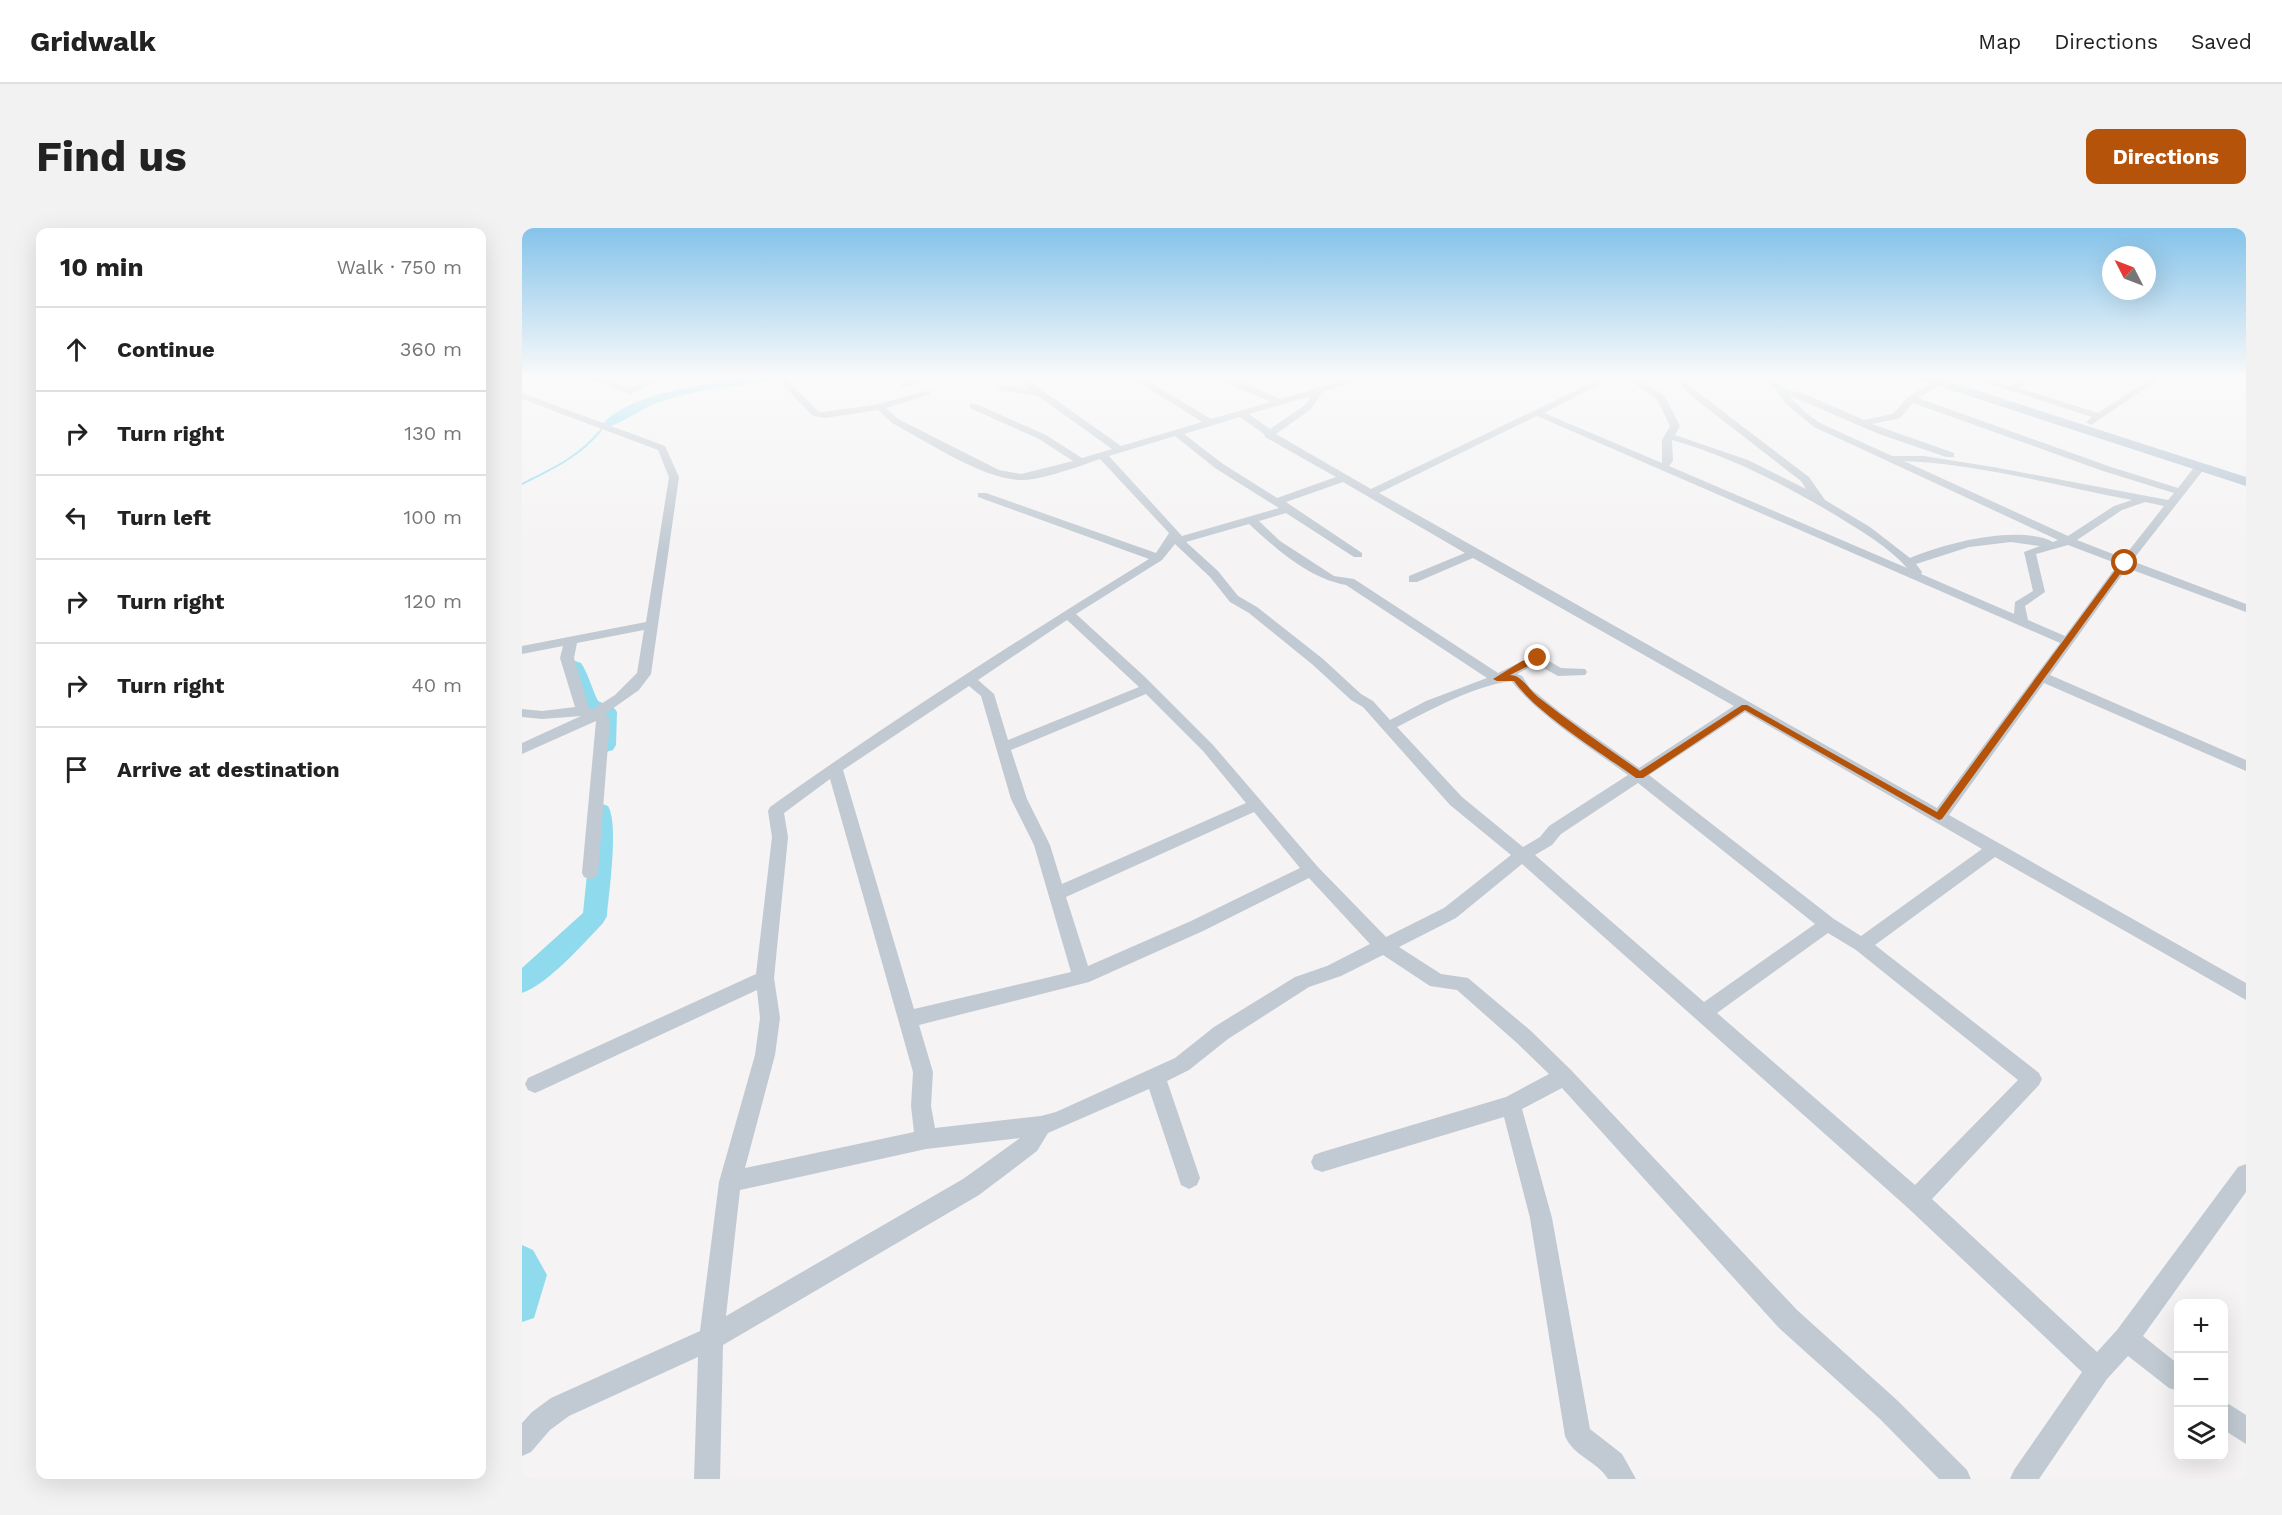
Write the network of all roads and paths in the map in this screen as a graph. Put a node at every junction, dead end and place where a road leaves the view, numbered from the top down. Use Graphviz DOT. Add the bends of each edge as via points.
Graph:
graph roads {
  1 [pos="629,434"];
  2 [pos="921,434"];
  3 [pos="1035,434"];
  4 [pos="1099,434"];
  5 [pos="1172,434"];
  6 [pos="1179,434"];
  7 [pos="1494,434"];
  8 [pos="1586,434"];
  9 [pos="1747,434"];
  10 [pos="1838,434"];
  11 [pos="1844,434"];
  12 [pos="1895,434"];
  13 [pos="2010,434"];
  14 [pos="2100,434"];
  15 [pos="2110,434"];
  16 [pos="1268,435"];
  17 [pos="1669,436"];
  18 [pos="1841,436"];
  19 [pos="1119,449"];
  20 [pos="1102,455"];
  21 [pos="1887,457"];
  22 [pos="1080,462"];
  23 [pos="1664,467"];
  24 [pos="2200,467"];
  25 [pos="1994,470"];
  26 [pos="1021,477"];
  27 [pos="1341,479"];
  28 [pos="2246,480"];
  29 [pos="2180,492"];
  30 [pos="1371,493"];
  31 [pos="2142,499"];
  32 [pos="1821,502"];
  33 [pos="2171,504"];
  34 [pos="1282,506"];
  35 [pos="1251,519"];
  36 [pos="1176,537"];
  37 [pos="2062,542"];
  38 [pos="1472,554"];
  39 [pos="1358,555"];
  40 [pos="1158,558"];
  41 [pos="1909,563"];
  42 [pos="2125,563"];
  43 [pos="1921,577"];
  44 [pos="1413,579"];
  45 [pos="2246,608"];
  46 [pos="1068,614"];
  47 [pos="2022,622"];
  48 [pos="653,624"];
  49 [pos="571,640"];
  50 [pos="2068,642"];
  51 [pos="522,650"];
  52 [pos="1580,672"];
  53 [pos="2043,677"];
  54 [pos="1497,679"];
  55 [pos="970,680"];
  56 [pos="1147,689"];
  57 [pos="1744,706"];
  58 [pos="593,711"];
  59 [pos="522,713"];
  60 [pos="1389,726"];
  61 [pos="1003,748"];
  62 [pos="522,749"];
  63 [pos="2245,766"];
  64 [pos="835,768"];
  65 [pos="1640,776"];
  66 [pos="1256,805"];
  67 [pos="1939,817"];
  68 [pos="1995,848"];
  69 [pos="1522,855"];
  70 [pos="1311,870"];
  71 [pos="590,873"];
  72 [pos="1057,894"];
  73 [pos="1828,924"];
  74 [pos="1862,945"];
  75 [pos="1383,946"];
  76 [pos="1082,977"];
  77 [pos="765,978"];
  78 [pos="2246,992"];
  79 [pos="1703,1013"];
  80 [pos="908,1019"];
  81 [pos="1155,1076"];
  82 [pos="1564,1076"];
  83 [pos="535,1084"];
  84 [pos="1511,1105"];
  85 [pos="1041,1126"];
  86 [pos="926,1139"];
  87 [pos="1322,1162"];
  88 [pos="1189,1178"];
  89 [pos="730,1182"];
  90 [pos="2243,1184"];
  91 [pos="1916,1200"];
  92 [pos="711,1338"];
  93 [pos="2126,1339"];
  94 [pos="2098,1370"];
  95 [pos="2174,1377"];
  96 [pos="2228,1418"];
  97 [pos="2246,1431"];
  98 [pos="522,1443"];
  99 [pos="707,1479"];
  100 [pos="1623,1479"];
  101 [pos="1958,1479"];
  102 [pos="2022,1479"];
  1 -- 48 [label="street" via="662,448 674,477"];
  2 -- 26 [label="street" via="996,473"];
  3 -- 22 [label="street" via="1070,452"];
  4 -- 19 [label="street"];
  5 -- 19 [label="street"];
  6 -- 34 [label="street" via="1219,466"];
  7 -- 30 [label="street"];
  8 -- 23 [label="street"];
  9 -- 32 [label="street" via="1805,479"];
  10 -- 18 [label="street"];
  11 -- 18 [label="street"];
  12 -- 25 [label="street"];
  13 -- 29 [label="street"];
  14 -- 24 [label="main road"];
  15 -- 28 [label="main road"];
  16 -- 27 [label="street"];
  17 -- 23 [label="street"];
  17 -- 32 [label="street" via="1757,466"];
  18 -- 21 [label="street"];
  19 -- 20 [label="street"];
  20 -- 22 [label="street"];
  20 -- 36 [label="street"];
  21 -- 25 [label="street"];
  21 -- 37 [label="street"];
  22 -- 26 [label="street"];
  23 -- 43 [label="street"];
  24 -- 28 [label="main road"];
  24 -- 29 [label="street"];
  25 -- 31 [label="street"];
  26 -- 40 [label="street" via="982,495"];
  27 -- 30 [label="street"];
  27 -- 34 [label="street"];
  29 -- 33 [label="street"];
  30 -- 38 [label="street"];
  31 -- 33 [label="street"];
  31 -- 37 [label="street" via="2118,508"];
  32 -- 41 [label="street" via="1866,529"];
  33 -- 42 [label="street"];
  34 -- 35 [label="street"];
  34 -- 39 [label="street"];
  35 -- 36 [label="street"];
  35 -- 54 [label="street" via="1276,543 1331,579 1350,582"];
  36 -- 40 [label="street"];
  36 -- 60 [label="street" via="1233,599 1253,610 1318,662"];
  37 -- 41 [label="street" via="2005,538 1944,550"];
  37 -- 42 [label="street"];
  37 -- 47 [label="street" via="2030,552 2039,592 2019,605"];
  38 -- 44 [label="street"];
  38 -- 57 [label="street"];
  40 -- 46 [label="street"];
  41 -- 43 [label="street"];
  42 -- 45 [label="street"];
  42 -- 50 [label="street"];
  43 -- 47 [label="street"];
  46 -- 55 [label="street"];
  46 -- 56 [label="street"];
  47 -- 50 [label="street"];
  48 -- 49 [label="street"];
  48 -- 58 [label="street" via="644,674 638,684 614,702"];
  49 -- 51 [label="street"];
  49 -- 58 [label="street" via="567,658"];
  50 -- 53 [label="street"];
  52 -- 54 [label="street" via="1558,672 1538,658"];
  53 -- 63 [label="street"];
  53 -- 67 [label="street"];
  54 -- 60 [label="street"];
  54 -- 65 [label="street" via="1517,679 1525,691"];
  55 -- 61 [label="street" via="987,694"];
  55 -- 64 [label="street"];
  56 -- 61 [label="street"];
  56 -- 66 [label="street" via="1208,748"];
  57 -- 65 [label="street"];
  57 -- 67 [label="street"];
  58 -- 59 [label="street"];
  58 -- 62 [label="street"];
  58 -- 71 [label="street" via="603,719"];
  60 -- 69 [label="street" via="1456,801"];
  61 -- 72 [label="street"];
  64 -- 77 [label="street" via="776,811 780,837"];
  64 -- 80 [label="street"];
  65 -- 69 [label="street"];
  65 -- 73 [label="street"];
  66 -- 70 [label="street"];
  66 -- 72 [label="street"];
  67 -- 68 [label="street"];
  68 -- 74 [label="street"];
  68 -- 78 [label="street"];
  69 -- 75 [label="street" via="1450,913"];
  69 -- 79 [label="street"];
  70 -- 75 [label="street"];
  70 -- 76 [label="street"];
  72 -- 76 [label="street"];
  73 -- 74 [label="street"];
  73 -- 79 [label="street"];
  74 -- 91 [label="street" via="2032,1079"];
  75 -- 81 [label="street" via="1302,982 1221,1033 1182,1064"];
  75 -- 82 [label="street" via="1437,981 1461,983"];
  76 -- 80 [label="street"];
  77 -- 83 [label="street"];
  77 -- 89 [label="street" via="770,1018 765,1055"];
  79 -- 91 [label="street"];
  80 -- 86 [label="street" via="923,1072 921,1106"];
  81 -- 85 [label="street"];
  81 -- 88 [label="street"];
  82 -- 84 [label="street"];
  82 -- 101 [label="street" via="1788,1319"];
  84 -- 87 [label="street"];
  84 -- 100 [label="street" via="1541,1218 1578,1436 1613,1463"];
  85 -- 86 [label="street"];
  85 -- 92 [label="street" via="1029,1144 971,1187"];
  86 -- 89 [label="street"];
  89 -- 92 [label="street"];
  90 -- 93 [label="street"];
  91 -- 94 [label="street"];
  92 -- 98 [label="street" via="560,1407"];
  92 -- 99 [label="street"];
  93 -- 94 [label="street"];
  93 -- 95 [label="street"];
  94 -- 102 [label="street"];
  96 -- 97 [label="street"];
}
